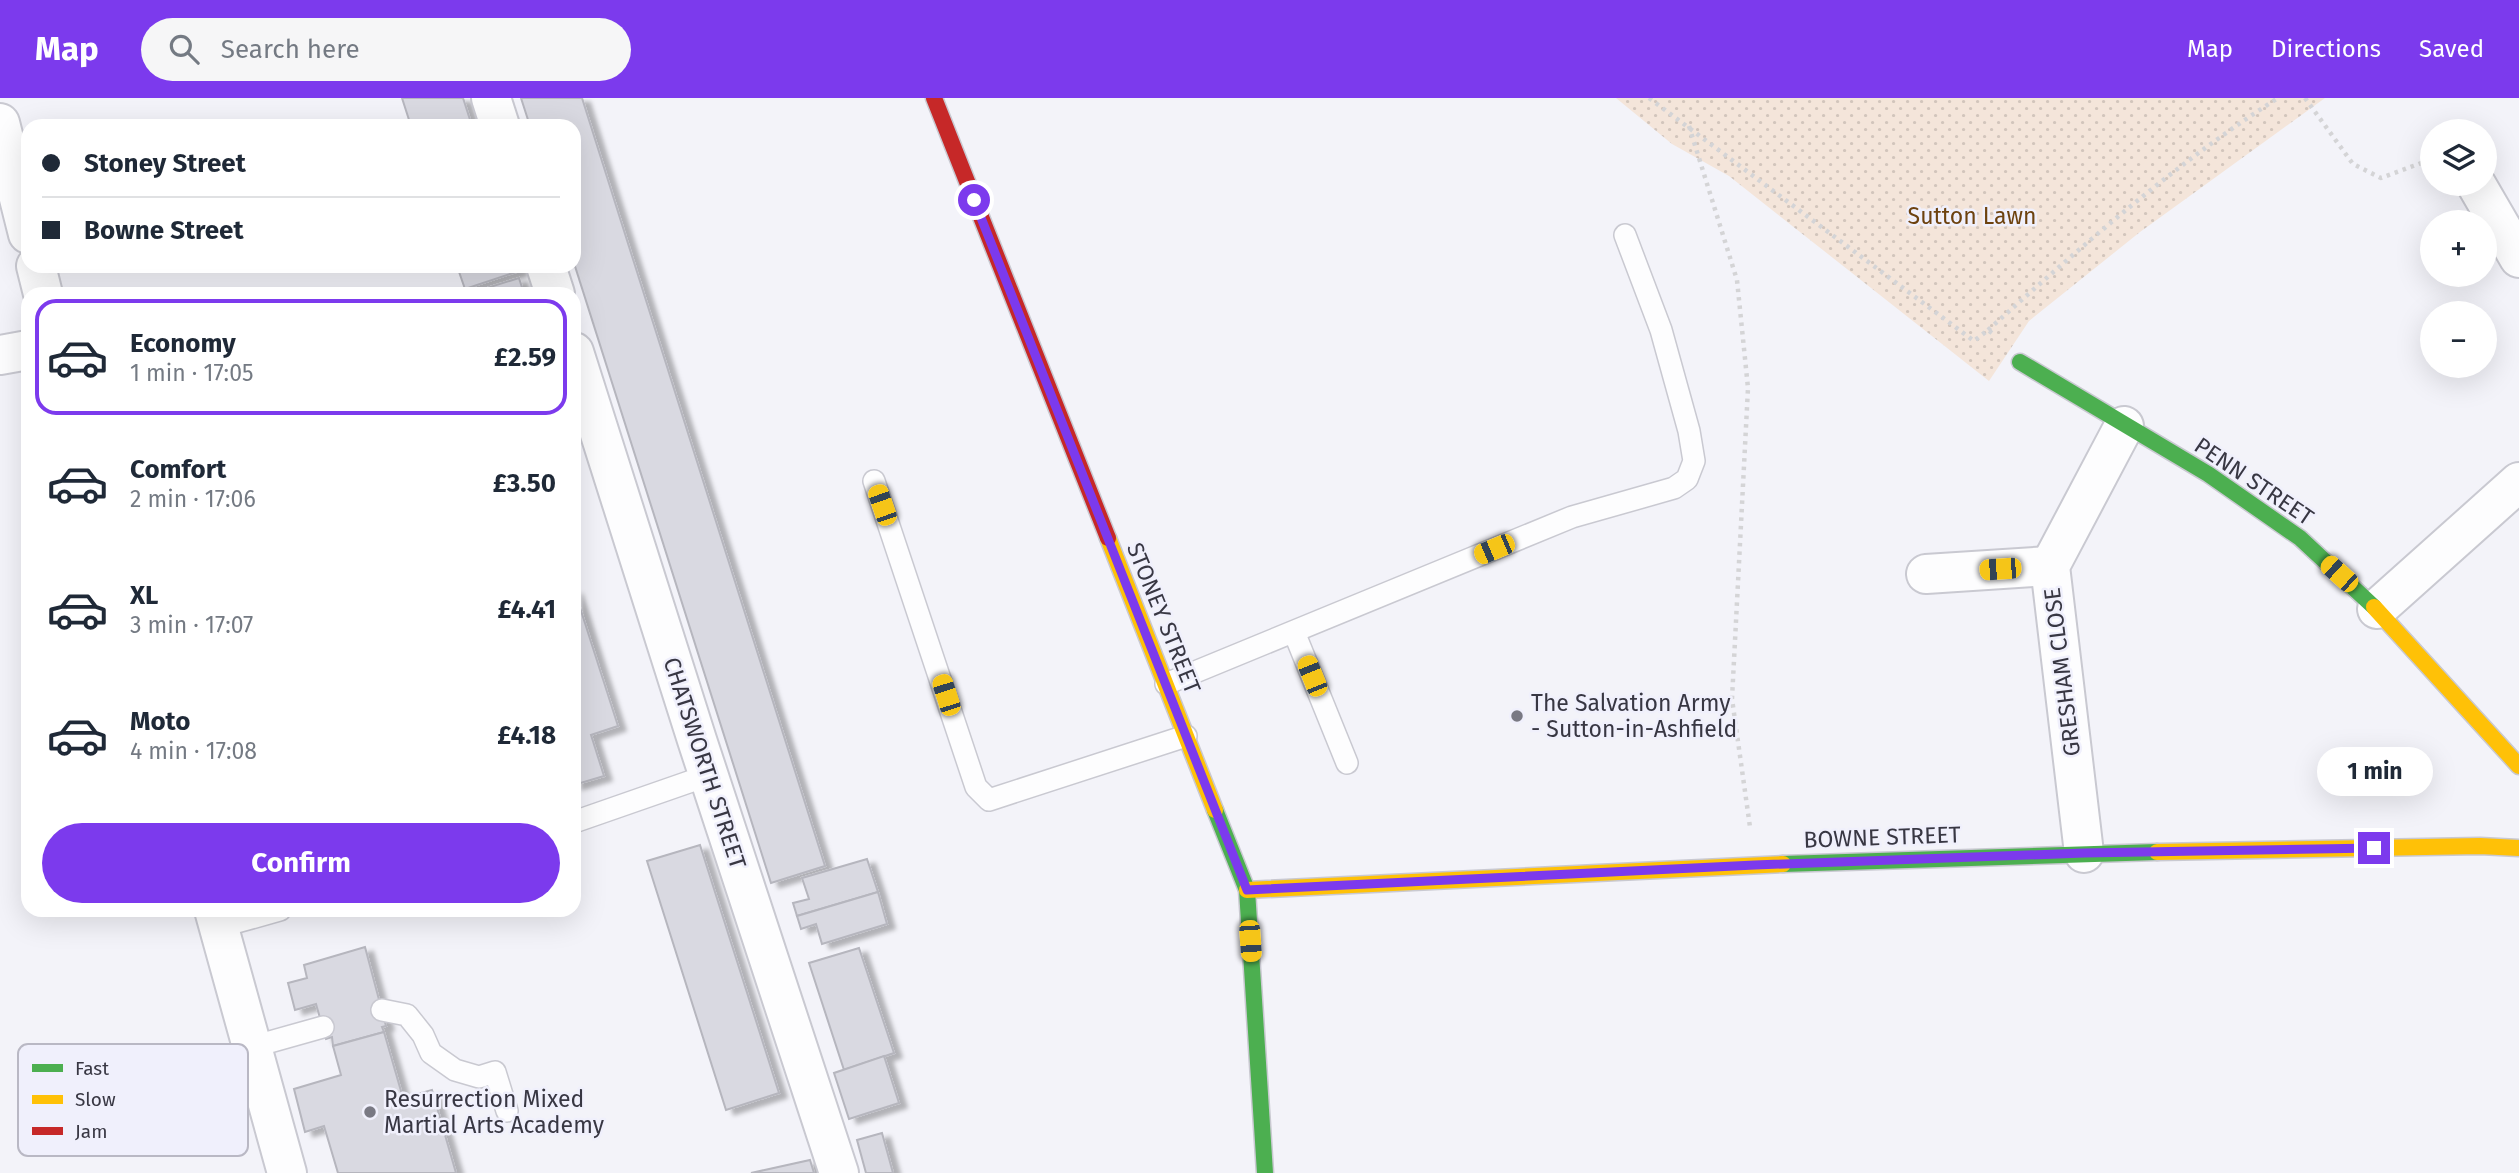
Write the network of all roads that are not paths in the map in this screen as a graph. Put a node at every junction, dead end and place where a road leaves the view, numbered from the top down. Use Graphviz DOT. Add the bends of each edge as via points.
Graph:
graph roads {
  1 [pos="491,98"];
  2 [pos="934,98"];
  3 [pos="498,119"];
  4 [pos="0,123"];
  5 [pos="2483,196"];
  6 [pos="21,206"];
  7 [pos="1625,235"];
  8 [pos="2519,258"];
  9 [pos="21,351"];
  10 [pos="0,355"];
  11 [pos="2020,362"];
  12 [pos="581,374"];
  13 [pos="2124,426"];
  14 [pos="874,481"];
  15 [pos="2519,482"];
  16 [pos="2050,566"];
  17 [pos="1926,574"];
  18 [pos="2377,609"];
  19 [pos="1294,632"];
  20 [pos="1166,684"];
  21 [pos="1186,736"];
  22 [pos="1346,763"];
  23 [pos="2519,765"];
  24 [pos="709,775"];
  25 [pos="581,820"];
  26 [pos="2519,848"];
  27 [pos="2084,853"];
  28 [pos="1247,890"];
  29 [pos="217,918"];
  30 [pos="382,1010"];
  31 [pos="323,1027"];
  32 [pos="252,1047"];
  33 [pos="508,1111"];
  34 [pos="287,1173"];
  35 [pos="839,1173"];
  36 [pos="1265,1173"];
  1 -- 3 [label="street"];
  2 -- 20 [label="street, STONEY STREET"];
  4 -- 6 [label="street"];
  5 -- 8 [label="street"];
  7 -- 19 [label="lane" via="1661,330 1689,431 1694,461 1687,479 1674,488 1572,517"];
  9 -- 10 [label="street"];
  11 -- 13 [label="street, PENN STREET"];
  12 -- 24 [label="street, CHATSWORTH STREET"];
  13 -- 16 [label="street, GRESHAM CLOSE"];
  13 -- 18 [label="street, PENN STREET" via="2208,474 2300,538"];
  14 -- 21 [label="lane" via="976,788 989,800"];
  15 -- 18 [label="street"];
  16 -- 17 [label="street"];
  16 -- 27 [label="street, GRESHAM CLOSE"];
  18 -- 23 [label="street, PENN STREET"];
  19 -- 20 [label="lane"];
  19 -- 22 [label="lane"];
  20 -- 21 [label="street, STONEY STREET"];
  21 -- 28 [label="street, STONEY STREET"];
  24 -- 25 [label="lane"];
  24 -- 35 [label="street, CHATSWORTH STREET"];
  26 -- 27 [label="street, BOWNE STREET"];
  27 -- 28 [label="street, BOWNE STREET"];
  28 -- 36 [label="street, STONEY STREET"];
  29 -- 32 [label="street"];
  30 -- 33 [label="lane" via="407,1015 431,1053 455,1070 479,1077 495,1072"];
  31 -- 32 [label="lane"];
  32 -- 34 [label="street"];
}
